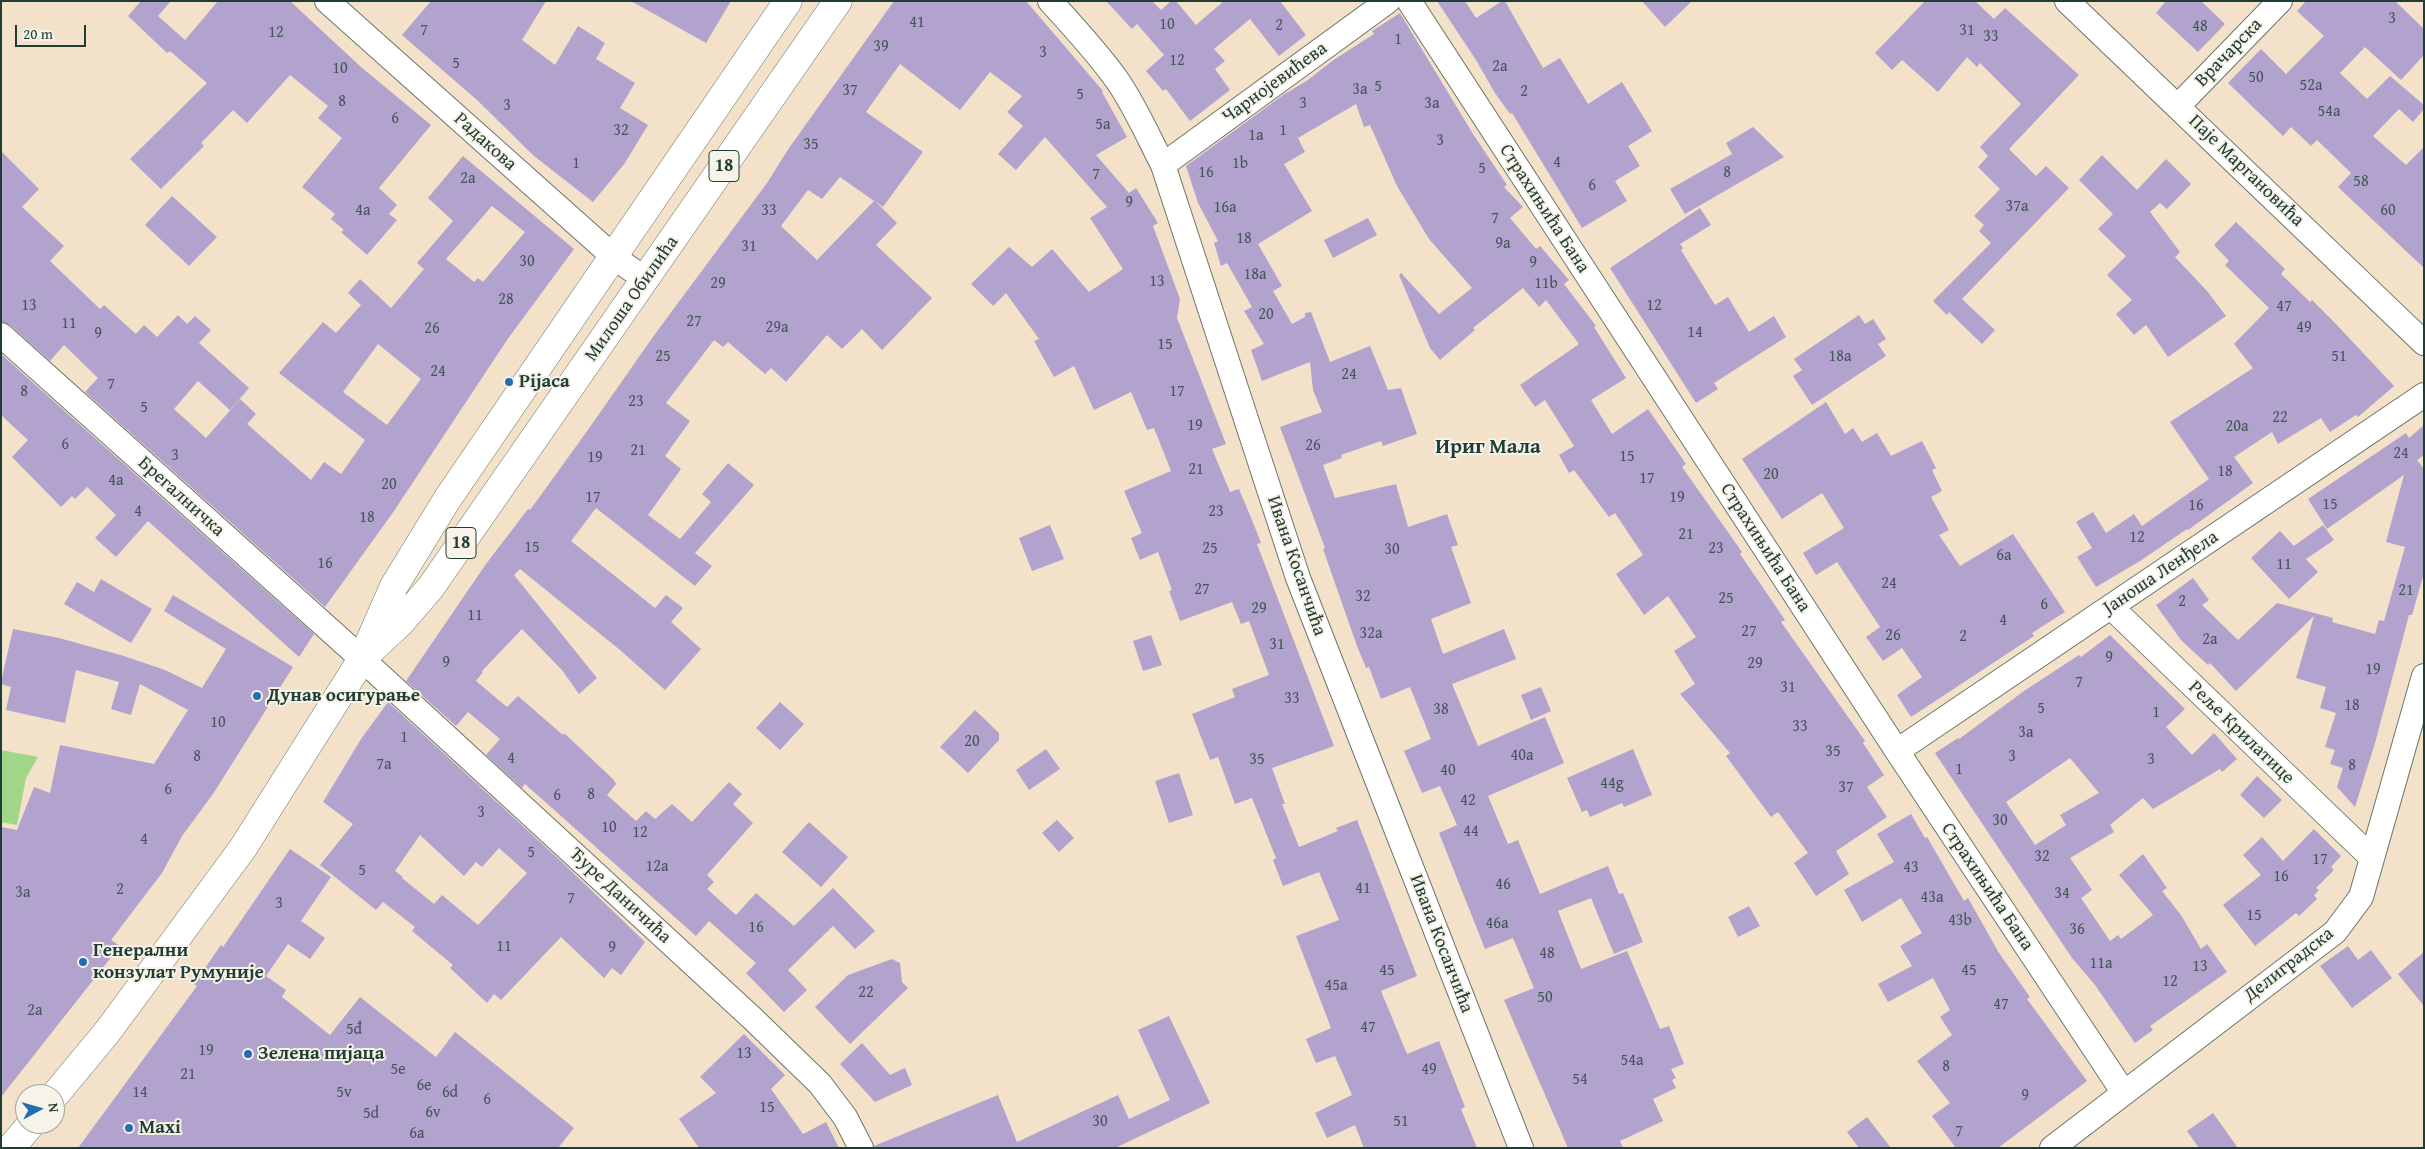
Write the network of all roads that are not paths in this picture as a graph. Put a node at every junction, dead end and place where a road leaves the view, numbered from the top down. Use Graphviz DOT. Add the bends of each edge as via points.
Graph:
graph roads {
  1 [pos="327,1"];
  2 [pos="788,1"];
  3 [pos="838,1"];
  4 [pos="1050,1"];
  5 [pos="1388,1"];
  6 [pos="1409,1"];
  7 [pos="2067,1"];
  8 [pos="2280,1"];
  9 [pos="2178,106"];
  10 [pos="1163,165"];
  11 [pos="614,257"];
  12 [pos="646,280"];
  13 [pos="1,335"];
  14 [pos="2424,343"];
  15 [pos="2424,395"];
  16 [pos="2111,607"];
  17 [pos="362,659"];
  18 [pos="2424,676"];
  19 [pos="1897,751"];
  20 [pos="2372,858"];
  21 [pos="64,1084"];
  22 [pos="2124,1092"];
  23 [pos="861,1148"];
  24 [pos="1521,1148"];
  25 [pos="2052,1148"];
  1 -- 11 [label="street, Радакова"];
  2 -- 11 [label="main road, Милоша Обилића / 18"];
  3 -- 12 [label="main road, Милоша Обилића / 18"];
  4 -- 10 [label="street, Ивана Косанчића" via="1116,80"];
  5 -- 10 [label="street, Чарнојевићева"];
  6 -- 19 [label="street, Страхињића Бана"];
  7 -- 9 [label="street, Паје Маргановића"];
  8 -- 9 [label="street, Врачарска"];
  9 -- 14 [label="street, Паје Маргановића"];
  10 -- 24 [label="street, Ивана Косанчића" via="1298,578"];
  11 -- 12 [label="street, Радакова"];
  11 -- 17 [label="main road, Милоша Обилића / 18" via="448,498 406,565 382,610"];
  12 -- 17 [label="main road, Милоша Обилића / 18" via="431,587 400,623"];
  13 -- 17 [label="street, Брегалничка"];
  15 -- 16 [label="street, Јаноша Ленђела"];
  16 -- 19 [label="street, Јаноша Ленђела"];
  16 -- 20 [label="street, Реље Крилатице"];
  17 -- 21 [label="main road, Милоша Обилића / 18" via="243,848 108,1031"];
  17 -- 23 [label="street, Ђуре Даничића" via="813,1077 845,1117"];
  18 -- 20 [label="street, Делиградска"];
  19 -- 22 [label="street, Страхињића Бана"];
  20 -- 22 [label="street, Делиградска" via="2360,897 2334,932"];
  22 -- 25 [label="street, Делиградска"];
}
